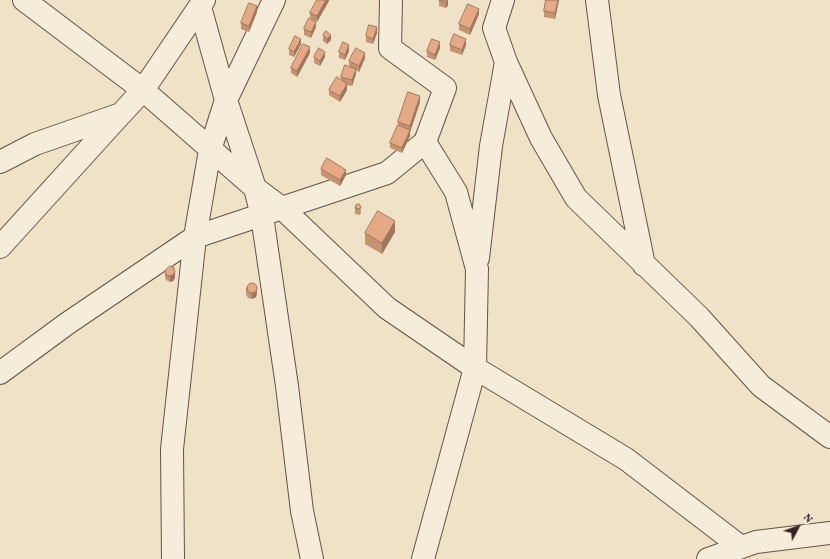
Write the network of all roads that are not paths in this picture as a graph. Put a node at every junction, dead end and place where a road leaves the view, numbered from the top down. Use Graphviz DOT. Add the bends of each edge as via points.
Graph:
graph roads {
  1 [pos="24,0"];
  2 [pos="274,0"];
  3 [pos="391,0"];
  4 [pos="503,0"];
  5 [pos="597,0"];
  6 [pos="202,4"];
  7 [pos="506,62"];
  8 [pos="143,90"];
  9 [pos="226,100"];
  10 [pos="121,114"];
  11 [pos="425,142"];
  12 [pos="210,150"];
  13 [pos="0,162"];
  14 [pos="255,188"];
  15 [pos="284,209"];
  16 [pos="262,216"];
  17 [pos="195,238"];
  18 [pos="0,247"];
  19 [pos="644,265"];
  20 [pos="477,269"];
  21 [pos="475,368"];
  22 [pos="0,373"];
  23 [pos="830,437"];
  24 [pos="830,533"];
  25 [pos="741,547"];
  26 [pos="173,559"];
  27 [pos="312,559"];
  28 [pos="423,559"];
  29 [pos="708,559"];
  1 -- 8 [label="street"];
  2 -- 9 [label="street"];
  3 -- 11 [label="street" via="390,48 445,88"];
  4 -- 7 [label="street" via="494,28"];
  5 -- 19 [label="street" via="609,95"];
  6 -- 8 [label="street"];
  6 -- 9 [label="street"];
  7 -- 19 [label="street" via="541,138 576,198"];
  7 -- 20 [label="street" via="491,146"];
  8 -- 10 [label="street"];
  8 -- 12 [label="street"];
  9 -- 12 [label="street"];
  9 -- 14 [label="street"];
  10 -- 13 [label="street" via="35,144"];
  10 -- 18 [label="street"];
  11 -- 15 [label="street" via="387,173"];
  11 -- 20 [label="street" via="456,192"];
  12 -- 14 [label="street"];
  12 -- 17 [label="street"];
  14 -- 15 [label="street"];
  14 -- 16 [label="street"];
  15 -- 16 [label="street"];
  15 -- 21 [label="street" via="387,308"];
  16 -- 17 [label="street"];
  16 -- 27 [label="street" via="302,511"];
  17 -- 22 [label="street" via="68,323"];
  17 -- 26 [label="street" via="172,449"];
  19 -- 23 [label="street" via="699,317 761,386"];
  20 -- 21 [label="street"];
  21 -- 25 [label="street" via="626,459"];
  21 -- 28 [label="street"];
  24 -- 25 [label="street" via="756,542"];
  25 -- 29 [label="street"];
}
